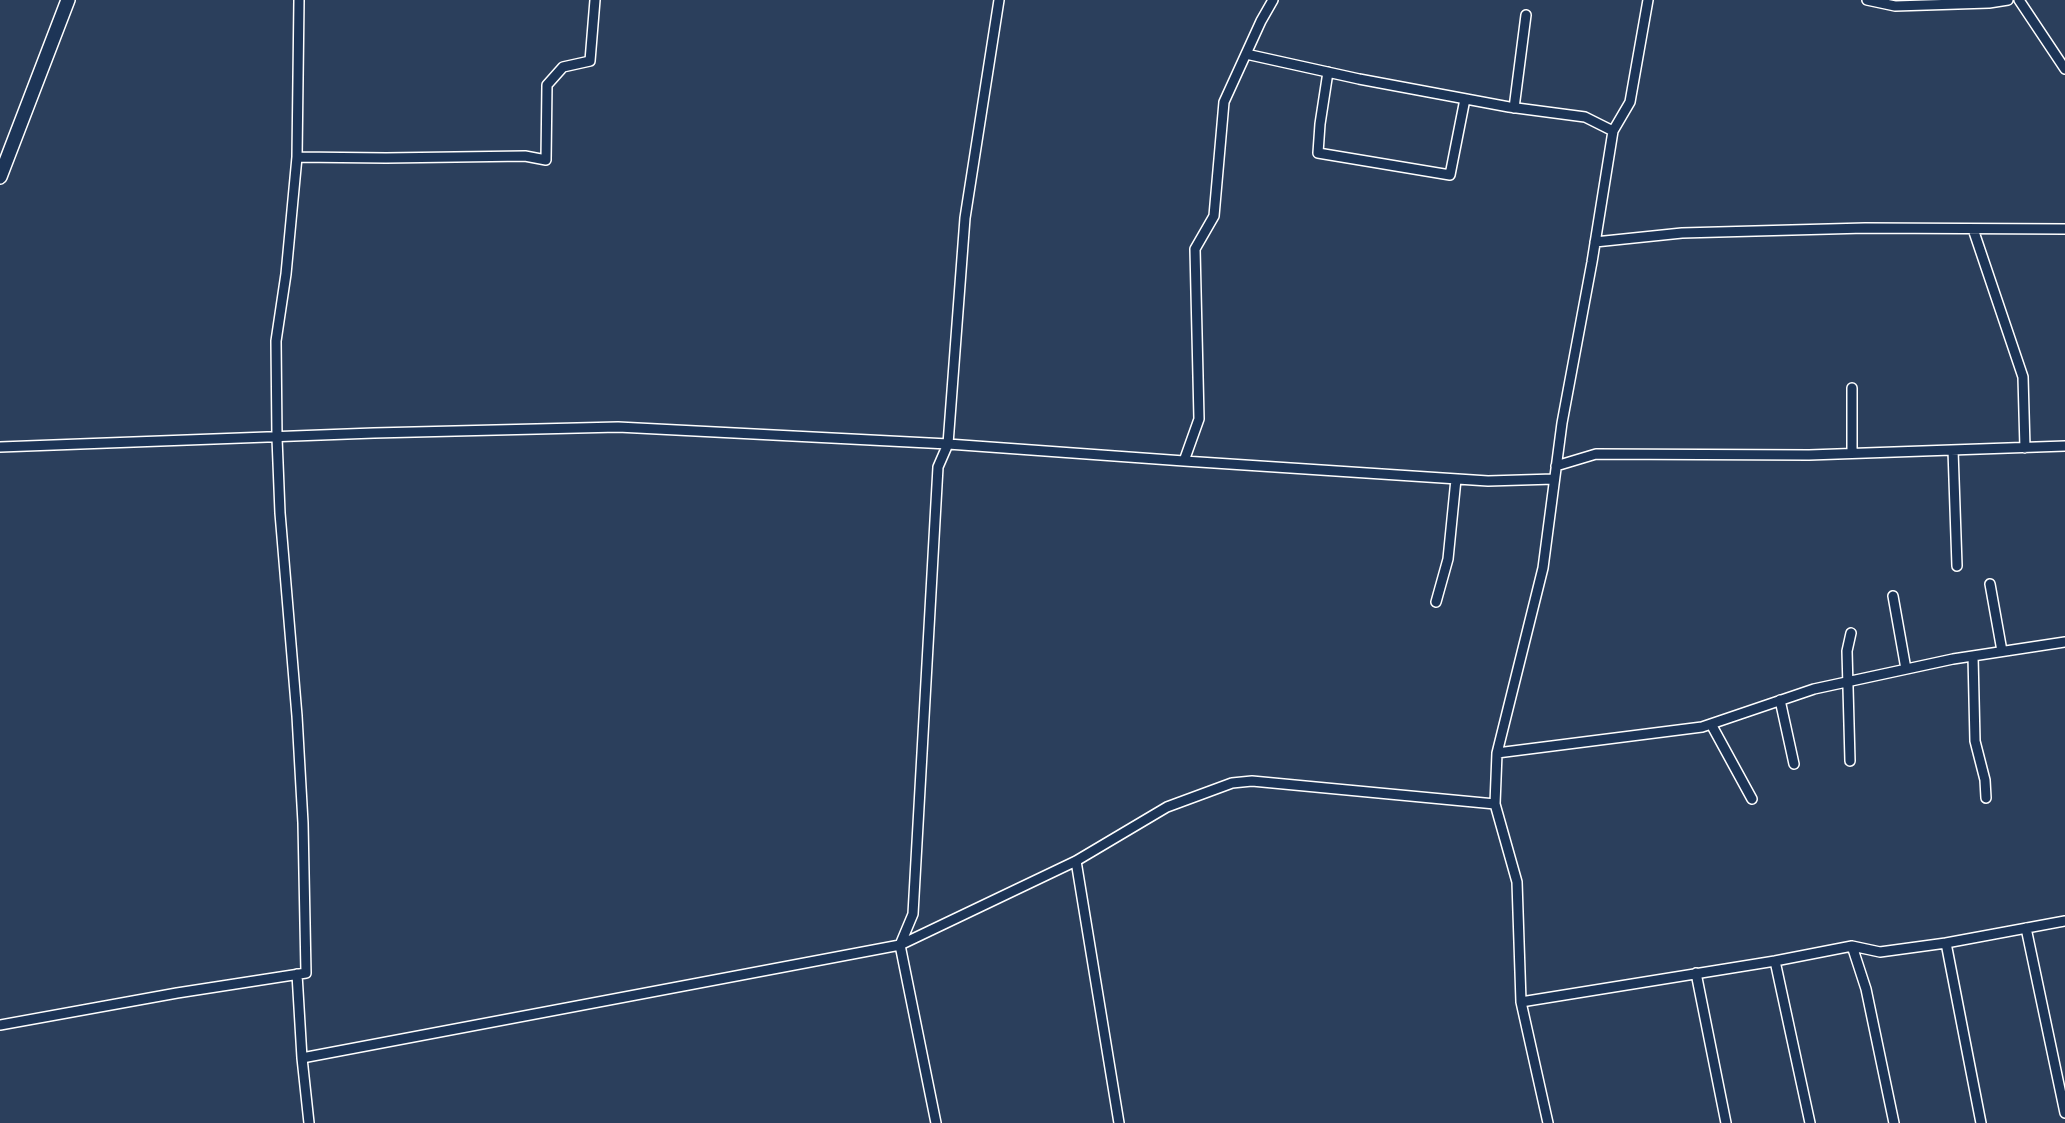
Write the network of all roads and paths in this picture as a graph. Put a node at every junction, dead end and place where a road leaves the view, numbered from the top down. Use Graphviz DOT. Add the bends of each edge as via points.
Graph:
graph roads {
  1 [pos="68,0"];
  2 [pos="299,0"];
  3 [pos="595,0"];
  4 [pos="999,0"];
  5 [pos="1273,0"];
  6 [pos="1648,0"];
  7 [pos="1867,0"];
  8 [pos="2008,0"];
  9 [pos="2019,0"];
  10 [pos="1526,15"];
  11 [pos="1246,54"];
  12 [pos="2065,69"];
  13 [pos="1328,72"];
  14 [pos="1465,99"];
  15 [pos="1514,108"];
  16 [pos="1613,131"];
  17 [pos="297,157"];
  18 [pos="0,176"];
  19 [pos="1973,229"];
  20 [pos="2065,229"];
  21 [pos="1595,242"];
  22 [pos="1852,388"];
  23 [pos="277,438"];
  24 [pos="948,444"];
  25 [pos="2065,446"];
  26 [pos="0,447"];
  27 [pos="2025,448"];
  28 [pos="1953,450"];
  29 [pos="1852,453"];
  30 [pos="1184,461"];
  31 [pos="1556,466"];
  32 [pos="1456,479"];
  33 [pos="1554,479"];
  34 [pos="1957,566"];
  35 [pos="1990,584"];
  36 [pos="1893,596"];
  37 [pos="1436,602"];
  38 [pos="1851,633"];
  39 [pos="2065,642"];
  40 [pos="2002,651"];
  41 [pos="1973,656"];
  42 [pos="1906,669"];
  43 [pos="1847,681"];
  44 [pos="1780,700"];
  45 [pos="1711,724"];
  46 [pos="1497,753"];
  47 [pos="1850,761"];
  48 [pos="1794,764"];
  49 [pos="1986,798"];
  50 [pos="1752,799"];
  51 [pos="1495,804"];
  52 [pos="1076,861"];
  53 [pos="2065,920"];
  54 [pos="2026,928"];
  55 [pos="1946,943"];
  56 [pos="900,945"];
  57 [pos="1852,946"];
  58 [pos="1775,961"];
  59 [pos="297,974"];
  60 [pos="1696,974"];
  61 [pos="1521,1002"];
  62 [pos="0,1025"];
  63 [pos="302,1058"];
  64 [pos="2065,1113"];
  65 [pos="309,1123"];
  66 [pos="936,1123"];
  67 [pos="1119,1123"];
  68 [pos="1548,1123"];
  69 [pos="1726,1123"];
  70 [pos="1810,1123"];
  71 [pos="1894,1123"];
  72 [pos="1981,1123"];
  1 -- 18 [label="street"];
  2 -- 17 [label="street"];
  3 -- 17 [label="street" via="590,61 563,67 548,86 546,160 525,156"];
  4 -- 24 [label="street" via="965,218"];
  5 -- 11 [label="street"];
  6 -- 16 [label="street" via="1630,102"];
  7 -- 8 [label="street" via="1895,6"];
  9 -- 12 [label="street"];
  10 -- 15 [label="street"];
  11 -- 13 [label="street"];
  11 -- 30 [label="street" via="1224,102 1214,216 1195,249 1199,419"];
  13 -- 14 [label="street"];
  13 -- 14 [label="street" via="1318,153 1450,175"];
  14 -- 15 [label="street"];
  15 -- 16 [label="street" via="1585,117"];
  16 -- 21 [label="street"];
  17 -- 23 [label="street" via="286,274 276,341"];
  19 -- 20 [label="street"];
  19 -- 21 [label="street" via="1865,228 1682,233"];
  19 -- 27 [label="street" via="2023,377"];
  21 -- 31 [label="street"];
  22 -- 29 [label="street"];
  23 -- 24 [label="street" via="618,427"];
  23 -- 26 [label="street"];
  23 -- 59 [label="street" via="280,513 303,823 306,973"];
  24 -- 30 [label="street"];
  24 -- 56 [label="street" via="938,467 913,914"];
  25 -- 27 [label="street"];
  27 -- 28 [label="street"];
  28 -- 29 [label="street"];
  28 -- 34 [label="street"];
  29 -- 31 [label="street" via="1596,454"];
  30 -- 32 [label="street"];
  31 -- 33 [label="street"];
  32 -- 33 [label="street"];
  32 -- 37 [label="street" via="1448,559"];
  33 -- 46 [label="street" via="1543,568"];
  35 -- 40 [label="street"];
  36 -- 42 [label="street"];
  38 -- 43 [label="street" via="1847,651"];
  39 -- 40 [label="street"];
  40 -- 41 [label="street"];
  41 -- 42 [label="street"];
  41 -- 49 [label="street" via="1975,741"];
  42 -- 43 [label="street"];
  43 -- 44 [label="street"];
  43 -- 47 [label="street"];
  44 -- 45 [label="street"];
  44 -- 48 [label="street"];
  45 -- 46 [label="street"];
  45 -- 50 [label="street"];
  46 -- 51 [label="street"];
  51 -- 52 [label="street" via="1252,781 1232,783 1167,807"];
  51 -- 61 [label="street" via="1517,882"];
  52 -- 56 [label="street"];
  52 -- 67 [label="street"];
  53 -- 54 [label="street"];
  54 -- 55 [label="street"];
  54 -- 64 [label="street"];
  55 -- 57 [label="street" via="1880,952"];
  55 -- 72 [label="street"];
  56 -- 63 [label="street"];
  56 -- 66 [label="street"];
  57 -- 58 [label="street"];
  57 -- 71 [label="street" via="1866,989"];
  58 -- 60 [label="street"];
  58 -- 70 [label="street"];
  59 -- 62 [label="street"];
  59 -- 63 [label="street"];
  60 -- 61 [label="street"];
  60 -- 69 [label="street"];
  61 -- 68 [label="street"];
  63 -- 65 [label="street"];
}
